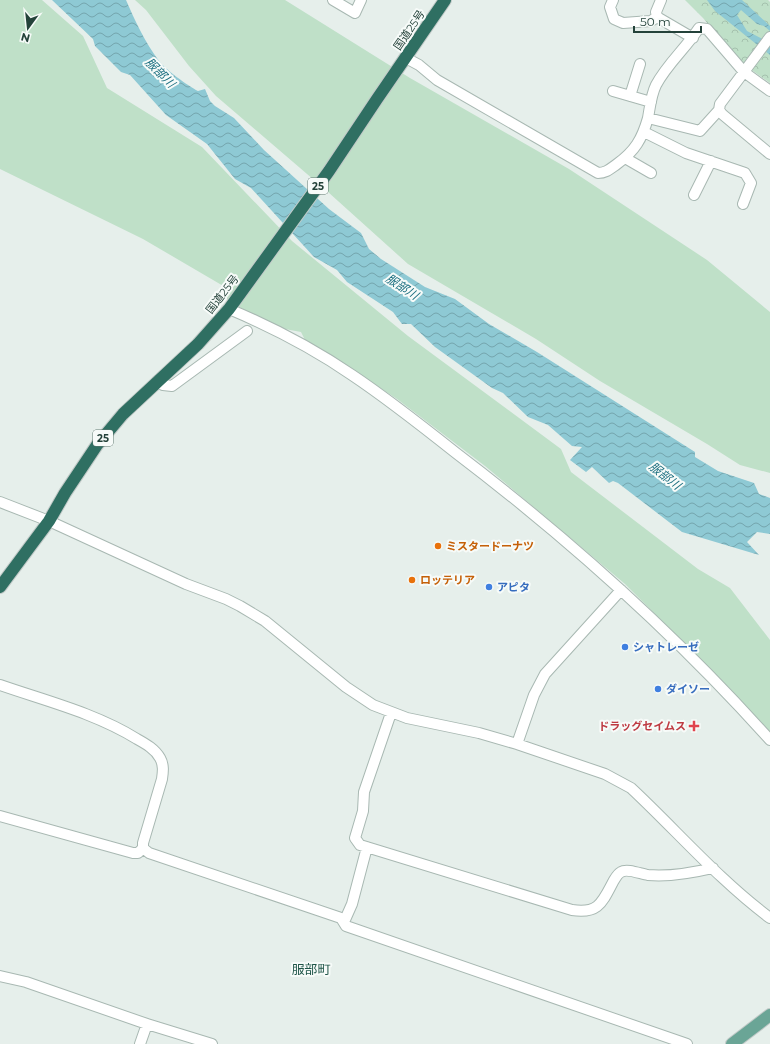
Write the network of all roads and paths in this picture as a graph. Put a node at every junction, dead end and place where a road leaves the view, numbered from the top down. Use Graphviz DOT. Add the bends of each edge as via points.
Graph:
graph roads {
  1 [pos="333,0"];
  2 [pos="361,0"];
  3 [pos="445,0"];
  4 [pos="613,0"];
  5 [pos="660,0"];
  6 [pos="656,17"];
  7 [pos="770,37"];
  8 [pos="693,38"];
  9 [pos="404,60"];
  10 [pos="640,64"];
  11 [pos="744,72"];
  12 [pos="770,91"];
  13 [pos="613,92"];
  14 [pos="630,96"];
  15 [pos="651,102"];
  16 [pos="719,110"];
  17 [pos="648,118"];
  18 [pos="644,132"];
  19 [pos="770,154"];
  20 [pos="625,158"];
  21 [pos="711,161"];
  22 [pos="651,173"];
  23 [pos="694,195"];
  24 [pos="743,204"];
  25 [pos="230,309"];
  26 [pos="247,331"];
  27 [pos="157,381"];
  28 [pos="0,502"];
  29 [pos="49,521"];
  30 [pos="0,587"];
  31 [pos="622,590"];
  32 [pos="0,685"];
  33 [pos="391,712"];
  34 [pos="770,740"];
  35 [pos="517,744"];
  36 [pos="0,816"];
  37 [pos="143,848"];
  38 [pos="367,848"];
  39 [pos="713,868"];
  40 [pos="770,918"];
  41 [pos="344,922"];
  42 [pos="1,978"];
  43 [pos="770,1015"];
  44 [pos="147,1024"];
  45 [pos="140,1044"];
  46 [pos="212,1044"];
  47 [pos="687,1044"];
  48 [pos="732,1044"];
  1 -- 2 [label="street" via="355,13"];
  3 -- 9 [label="highway, 国道25号 / 25"];
  4 -- 6 [label="street" via="610,7 614,18 623,23 651,20"];
  5 -- 6 [label="street"];
  6 -- 8 [label="street"];
  7 -- 11 [label="street"];
  8 -- 11 [label="street" via="699,28 707,29"];
  8 -- 15 [label="street" via="663,74"];
  9 -- 20 [label="street" via="419,65 437,80 598,173 608,171"];
  9 -- 25 [label="highway, 国道25号 / 25" via="329,171"];
  10 -- 14 [label="street"];
  11 -- 12 [label="street"];
  11 -- 16 [label="street" via="720,104"];
  13 -- 14 [label="street"];
  14 -- 15 [label="street"];
  15 -- 17 [label="street"];
  16 -- 17 [label="street" via="700,131"];
  16 -- 19 [label="street"];
  17 -- 18 [label="street"];
  18 -- 20 [label="street"];
  18 -- 21 [label="street" via="686,153"];
  20 -- 22 [label="street"];
  21 -- 23 [label="street"];
  21 -- 24 [label="street" via="745,173 751,183"];
  25 -- 27 [label="highway, 国道25号 / 25" via="198,344"];
  25 -- 31 [label="street" via="296,341 366,384 506,491"];
  26 -- 27 [label="street" via="172,386 162,385"];
  27 -- 29 [label="highway, 国道25号 / 25" via="123,414 97,445"];
  28 -- 29 [label="street"];
  29 -- 30 [label="highway, 国道25号 / 25"];
  29 -- 33 [label="street" via="240,606 269,624 351,691 373,705"];
  31 -- 34 [label="street" via="687,653"];
  31 -- 35 [label="street" via="545,674 534,695"];
  32 -- 37 [label="street" via="104,720 154,751 162,763 163,771"];
  33 -- 35 [label="street"];
  33 -- 38 [label="street" via="364,792 363,811 356,832 357,842"];
  35 -- 39 [label="street" via="604,774 631,788"];
  36 -- 37 [label="street" via="133,853 138,853"];
  37 -- 41 [label="street" via="149,853 341,918"];
  38 -- 39 [label="street" via="581,911 591,910 602,902 621,872 659,875"];
  38 -- 41 [label="street" via="352,904"];
  39 -- 40 [label="street"];
  41 -- 47 [label="street" via="346,926"];
  42 -- 44 [label="street" via="26,982"];
  43 -- 48 [label="main road"];
  44 -- 45 [label="street"];
  44 -- 46 [label="street"];
}
